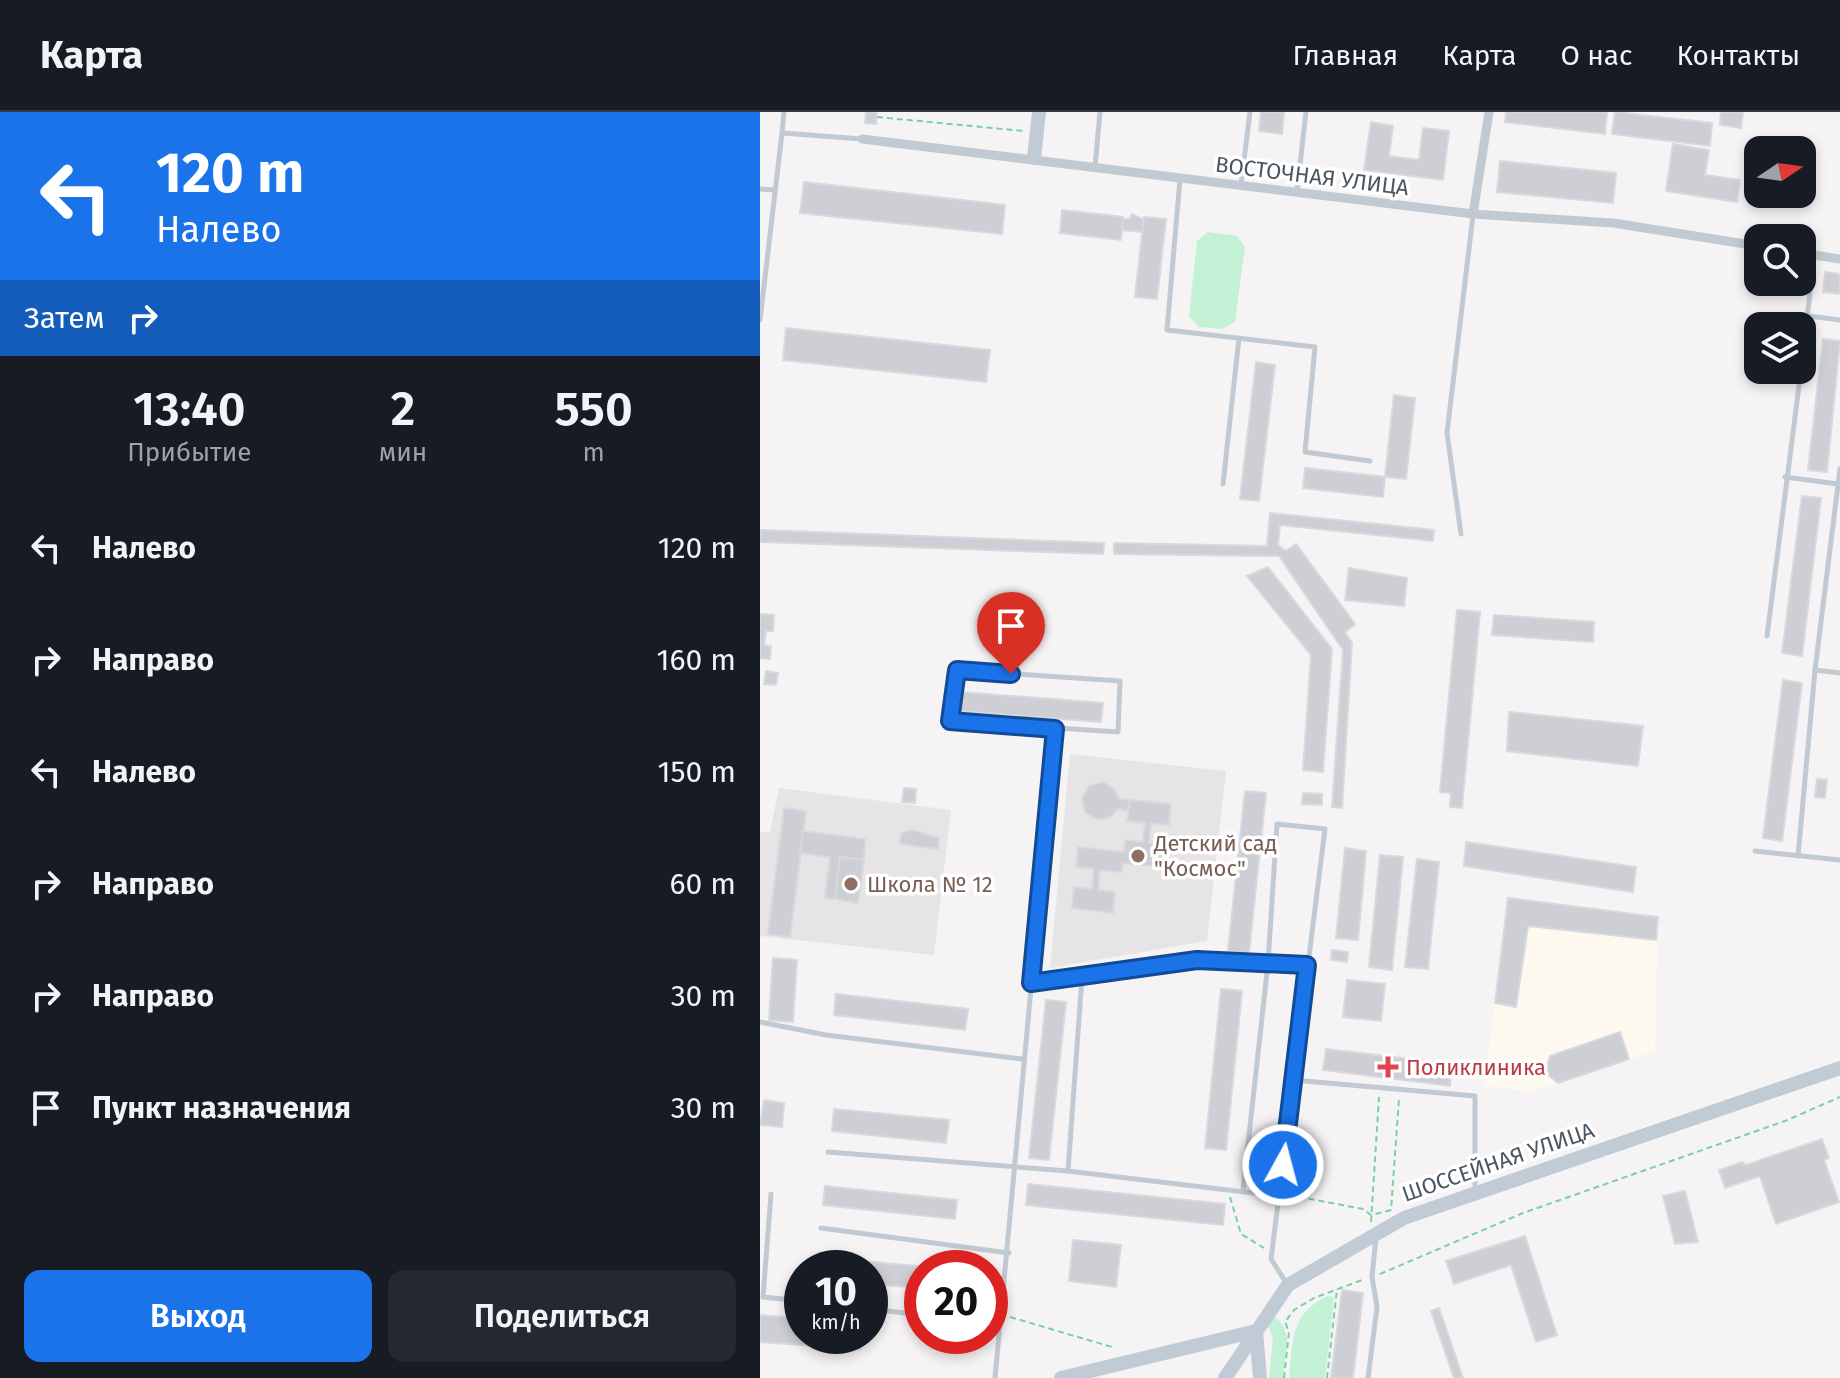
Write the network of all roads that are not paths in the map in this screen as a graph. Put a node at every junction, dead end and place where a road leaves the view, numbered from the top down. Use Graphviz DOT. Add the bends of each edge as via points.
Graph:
graph roads {
  1 [pos="784,112"];
  2 [pos="1039,112"];
  3 [pos="1100,112"];
  4 [pos="1250,112"];
  5 [pos="1306,112"];
  6 [pos="1489,112"];
  7 [pos="782,133"];
  8 [pos="862,139"];
  9 [pos="1034,158"];
  10 [pos="1095,167"];
  11 [pos="1180,178"];
  12 [pos="1241,185"];
  13 [pos="760,189"];
  14 [pos="775,190"];
  15 [pos="1297,192"];
  16 [pos="1473,214"];
  17 [pos="1744,244"];
  18 [pos="1816,255"];
  19 [pos="1840,259"];
  20 [pos="1816,317"];
  21 [pos="760,320"];
  22 [pos="1840,320"];
  23 [pos="1239,338"];
  24 [pos="1799,384"];
  25 [pos="1370,461"];
  26 [pos="1840,469"];
  27 [pos="1785,477"];
  28 [pos="1223,484"];
  29 [pos="1838,484"];
  30 [pos="1461,534"];
  31 [pos="1767,636"];
  32 [pos="1815,670"];
  33 [pos="1840,673"];
  34 [pos="1055,729"];
  35 [pos="1755,851"];
  36 [pos="1798,856"];
  37 [pos="1840,860"];
  38 [pos="1268,963"];
  39 [pos="1307,965"];
  40 [pos="1082,977"];
  41 [pos="1031,983"];
  42 [pos="760,1022"];
  43 [pos="1022,1059"];
  44 [pos="1840,1068"];
  45 [pos="1293,1080"];
  46 [pos="828,1152"];
  47 [pos="1015,1166"];
  48 [pos="1068,1171"];
  49 [pos="1243,1190"];
  50 [pos="1475,1191"];
  51 [pos="771,1194"];
  52 [pos="1279,1195"];
  53 [pos="821,1228"];
  54 [pos="1377,1232"];
  55 [pos="1009,1253"];
  56 [pos="1008,1259"];
  57 [pos="1288,1285"];
  58 [pos="784,1299"];
  59 [pos="1256,1331"];
  60 [pos="996,1354"];
  61 [pos="995,1378"];
  62 [pos="1061,1378"];
  63 [pos="1225,1378"];
  64 [pos="1260,1378"];
  65 [pos="1368,1378"];
  1 -- 7 [label="lane"];
  2 -- 9 [label="street"];
  3 -- 10 [label="lane"];
  4 -- 12 [label="lane"];
  5 -- 15 [label="lane"];
  6 -- 16 [label="street"];
  7 -- 8 [label="lane"];
  7 -- 14 [label="lane"];
  8 -- 9 [label="street, ВОСТОЧНАЯ УЛИЦА"];
  9 -- 10 [label="street, ВОСТОЧНАЯ УЛИЦА"];
  10 -- 11 [label="street, ВОСТОЧНАЯ УЛИЦА"];
  11 -- 12 [label="street, ВОСТОЧНАЯ УЛИЦА"];
  11 -- 23 [label="lane" via="1167,330"];
  12 -- 15 [label="street, ВОСТОЧНАЯ УЛИЦА"];
  13 -- 14 [label="lane"];
  14 -- 21 [label="lane"];
  15 -- 16 [label="street, ВОСТОЧНАЯ УЛИЦА"];
  16 -- 17 [label="street, ВОСТОЧНАЯ УЛИЦА" via="1613,223"];
  16 -- 30 [label="lane" via="1447,433"];
  18 -- 19 [label="street"];
  20 -- 22 [label="lane"];
  23 -- 25 [label="lane" via="1315,347 1305,452"];
  23 -- 28 [label="lane"];
  24 -- 27 [label="lane"];
  26 -- 29 [label="lane"];
  27 -- 29 [label="lane"];
  27 -- 31 [label="lane"];
  29 -- 32 [label="lane"];
  32 -- 33 [label="lane"];
  32 -- 36 [label="lane"];
  34 -- 34 [label="lane" via="1118,732 1120,681 957,670 950,721"];
  34 -- 41 [label="lane"];
  35 -- 36 [label="lane"];
  36 -- 37 [label="lane"];
  38 -- 39 [label="lane"];
  38 -- 39 [label="lane" via="1277,824 1325,829"];
  38 -- 40 [label="lane" via="1197,960"];
  38 -- 49 [label="lane"];
  39 -- 45 [label="lane"];
  40 -- 41 [label="lane"];
  40 -- 48 [label="lane"];
  41 -- 43 [label="lane"];
  42 -- 43 [label="lane"];
  43 -- 47 [label="lane"];
  44 -- 50 [label="street, ШОССЕЙНАЯ УЛИЦА"];
  45 -- 50 [label="lane" via="1475,1096"];
  45 -- 52 [label="lane"];
  46 -- 47 [label="lane"];
  47 -- 48 [label="lane"];
  47 -- 55 [label="lane"];
  48 -- 49 [label="lane"];
  49 -- 52 [label="lane"];
  50 -- 54 [label="street, ШОССЕЙНАЯ УЛИЦА"];
  51 -- 58 [label="lane" via="763,1297"];
  52 -- 57 [label="lane" via="1271,1259"];
  53 -- 55 [label="lane"];
  54 -- 57 [label="street, ШОССЕЙНАЯ УЛИЦА"];
  54 -- 65 [label="lane" via="1372,1277 1377,1307"];
  55 -- 56 [label="lane"];
  57 -- 59 [label="street, ШОССЕЙНАЯ УЛИЦА"];
  59 -- 62 [label="street"];
  59 -- 63 [label="street, ШОССЕЙНАЯ УЛИЦА"];
  59 -- 64 [label="street"];
  60 -- 61 [label="lane"];
}
